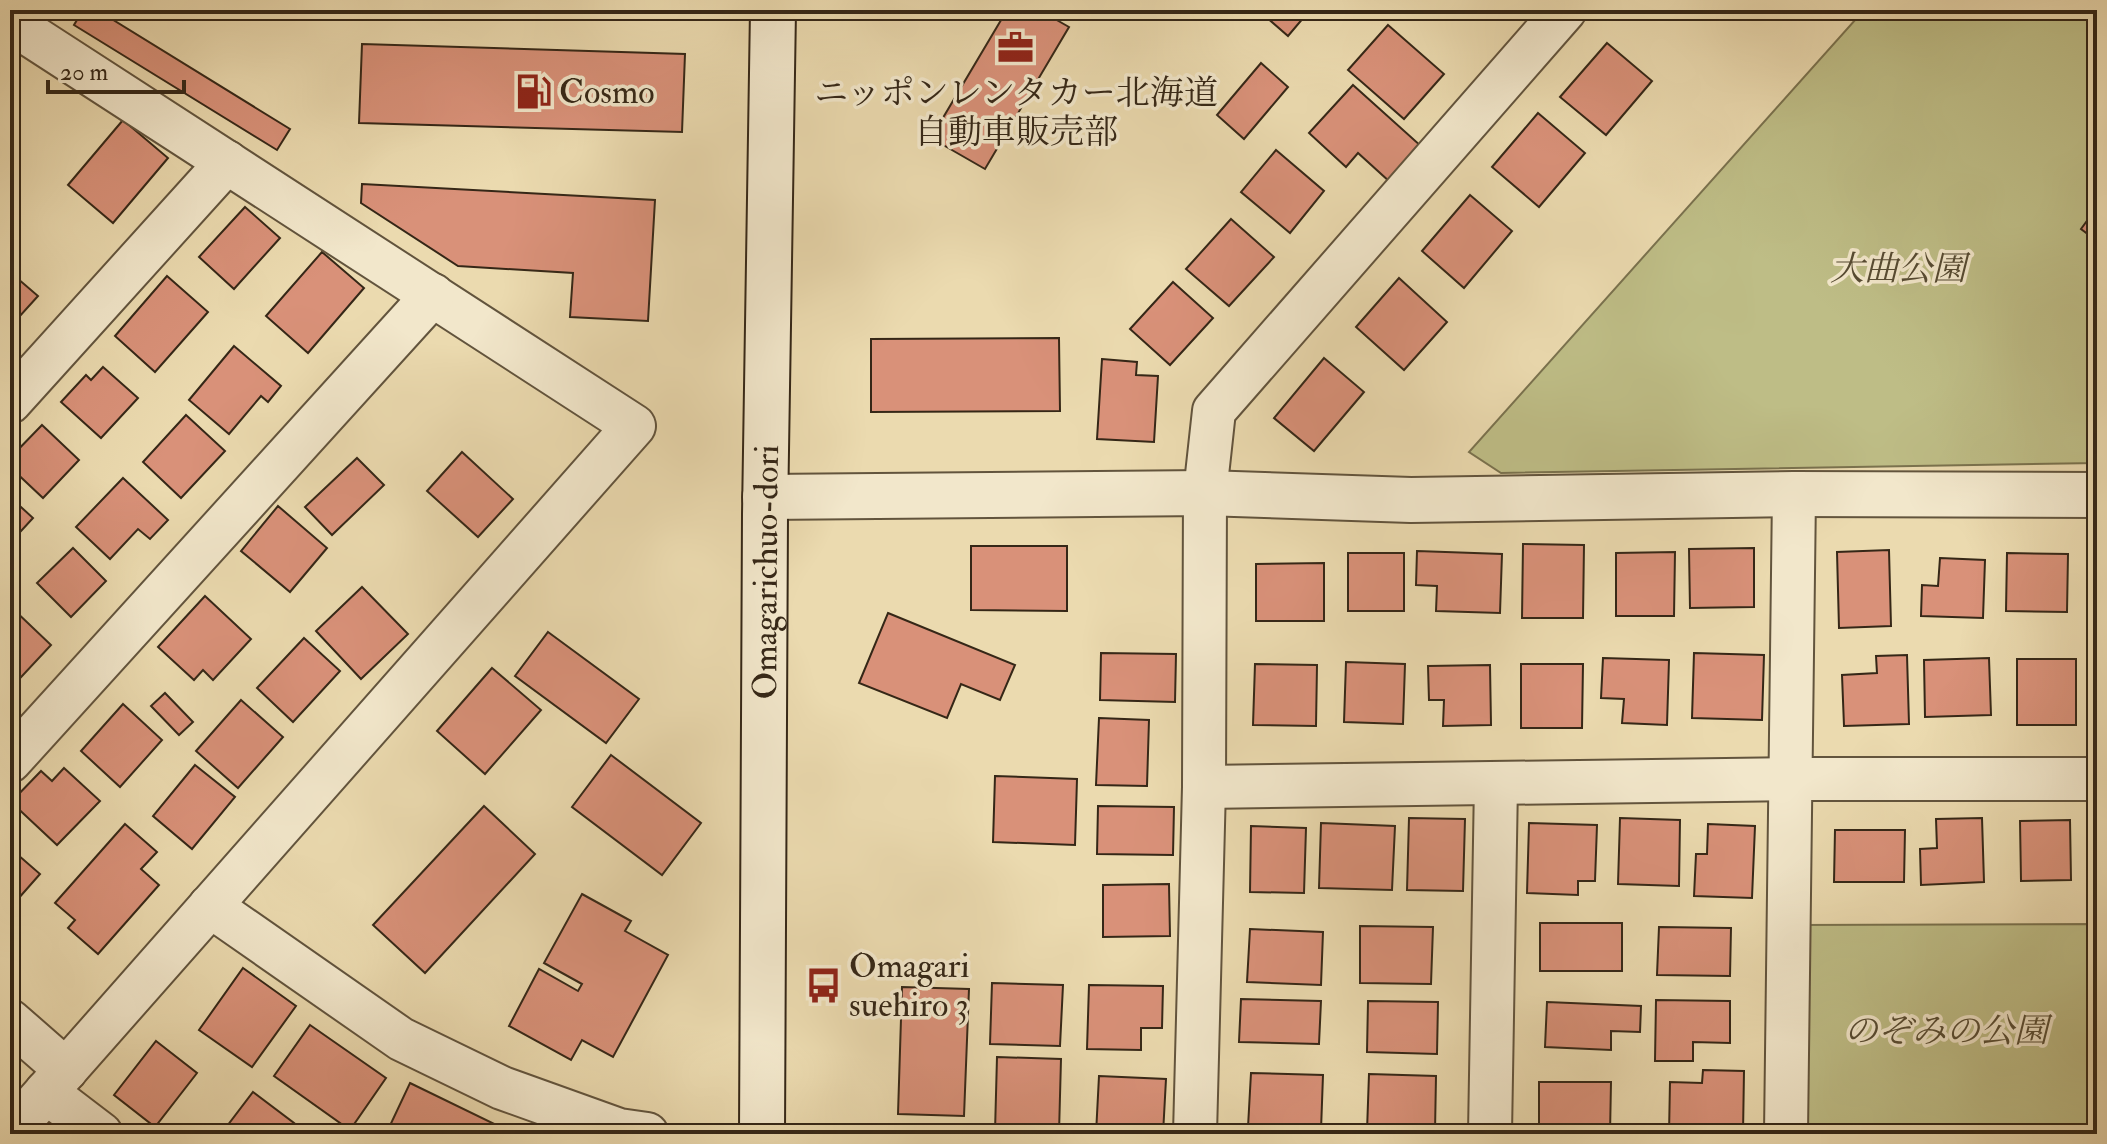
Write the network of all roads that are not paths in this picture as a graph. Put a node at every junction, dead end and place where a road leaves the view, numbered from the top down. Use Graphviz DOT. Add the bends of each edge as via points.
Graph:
graph roads {
  1 [pos="773,10"];
  2 [pos="1565,10"];
  3 [pos="13,29"];
  4 [pos="227,162"];
  5 [pos="433,295"];
  6 [pos="10,402"];
  7 [pos="1205,493"];
  8 [pos="1794,494"];
  9 [pos="2097,495"];
  10 [pos="765,497"];
  11 [pos="10,761"];
  12 [pos="1791,779"];
  13 [pos="2097,779"];
  14 [pos="1496,783"];
  15 [pos="1204,787"];
  16 [pos="210,906"];
  17 [pos="10,1021"];
  18 [pos="56,1081"];
  19 [pos="10,1133"];
  20 [pos="101,1134"];
  21 [pos="647,1134"];
  22 [pos="762,1134"];
  23 [pos="1195,1134"];
  24 [pos="1490,1134"];
  25 [pos="1786,1134"];
  1 -- 10 [label="street, Omagarichuo-dori"];
  2 -- 7 [label="street" via="1214,411"];
  3 -- 4 [label="street"];
  4 -- 5 [label="street"];
  4 -- 6 [label="street"];
  5 -- 11 [label="street"];
  5 -- 16 [label="street" via="634,426"];
  7 -- 8 [label="street" via="1411,500"];
  7 -- 10 [label="street"];
  7 -- 15 [label="street"];
  8 -- 9 [label="street"];
  8 -- 12 [label="street"];
  10 -- 22 [label="street, Omagarichuo-dori"];
  12 -- 13 [label="street"];
  12 -- 14 [label="street"];
  12 -- 25 [label="street"];
  14 -- 15 [label="street"];
  14 -- 24 [label="street"];
  15 -- 23 [label="street"];
  16 -- 18 [label="street"];
  16 -- 21 [label="street" via="401,1039 502,1088 619,1130"];
  17 -- 18 [label="street"];
  18 -- 19 [label="street"];
  18 -- 20 [label="street"];
}
